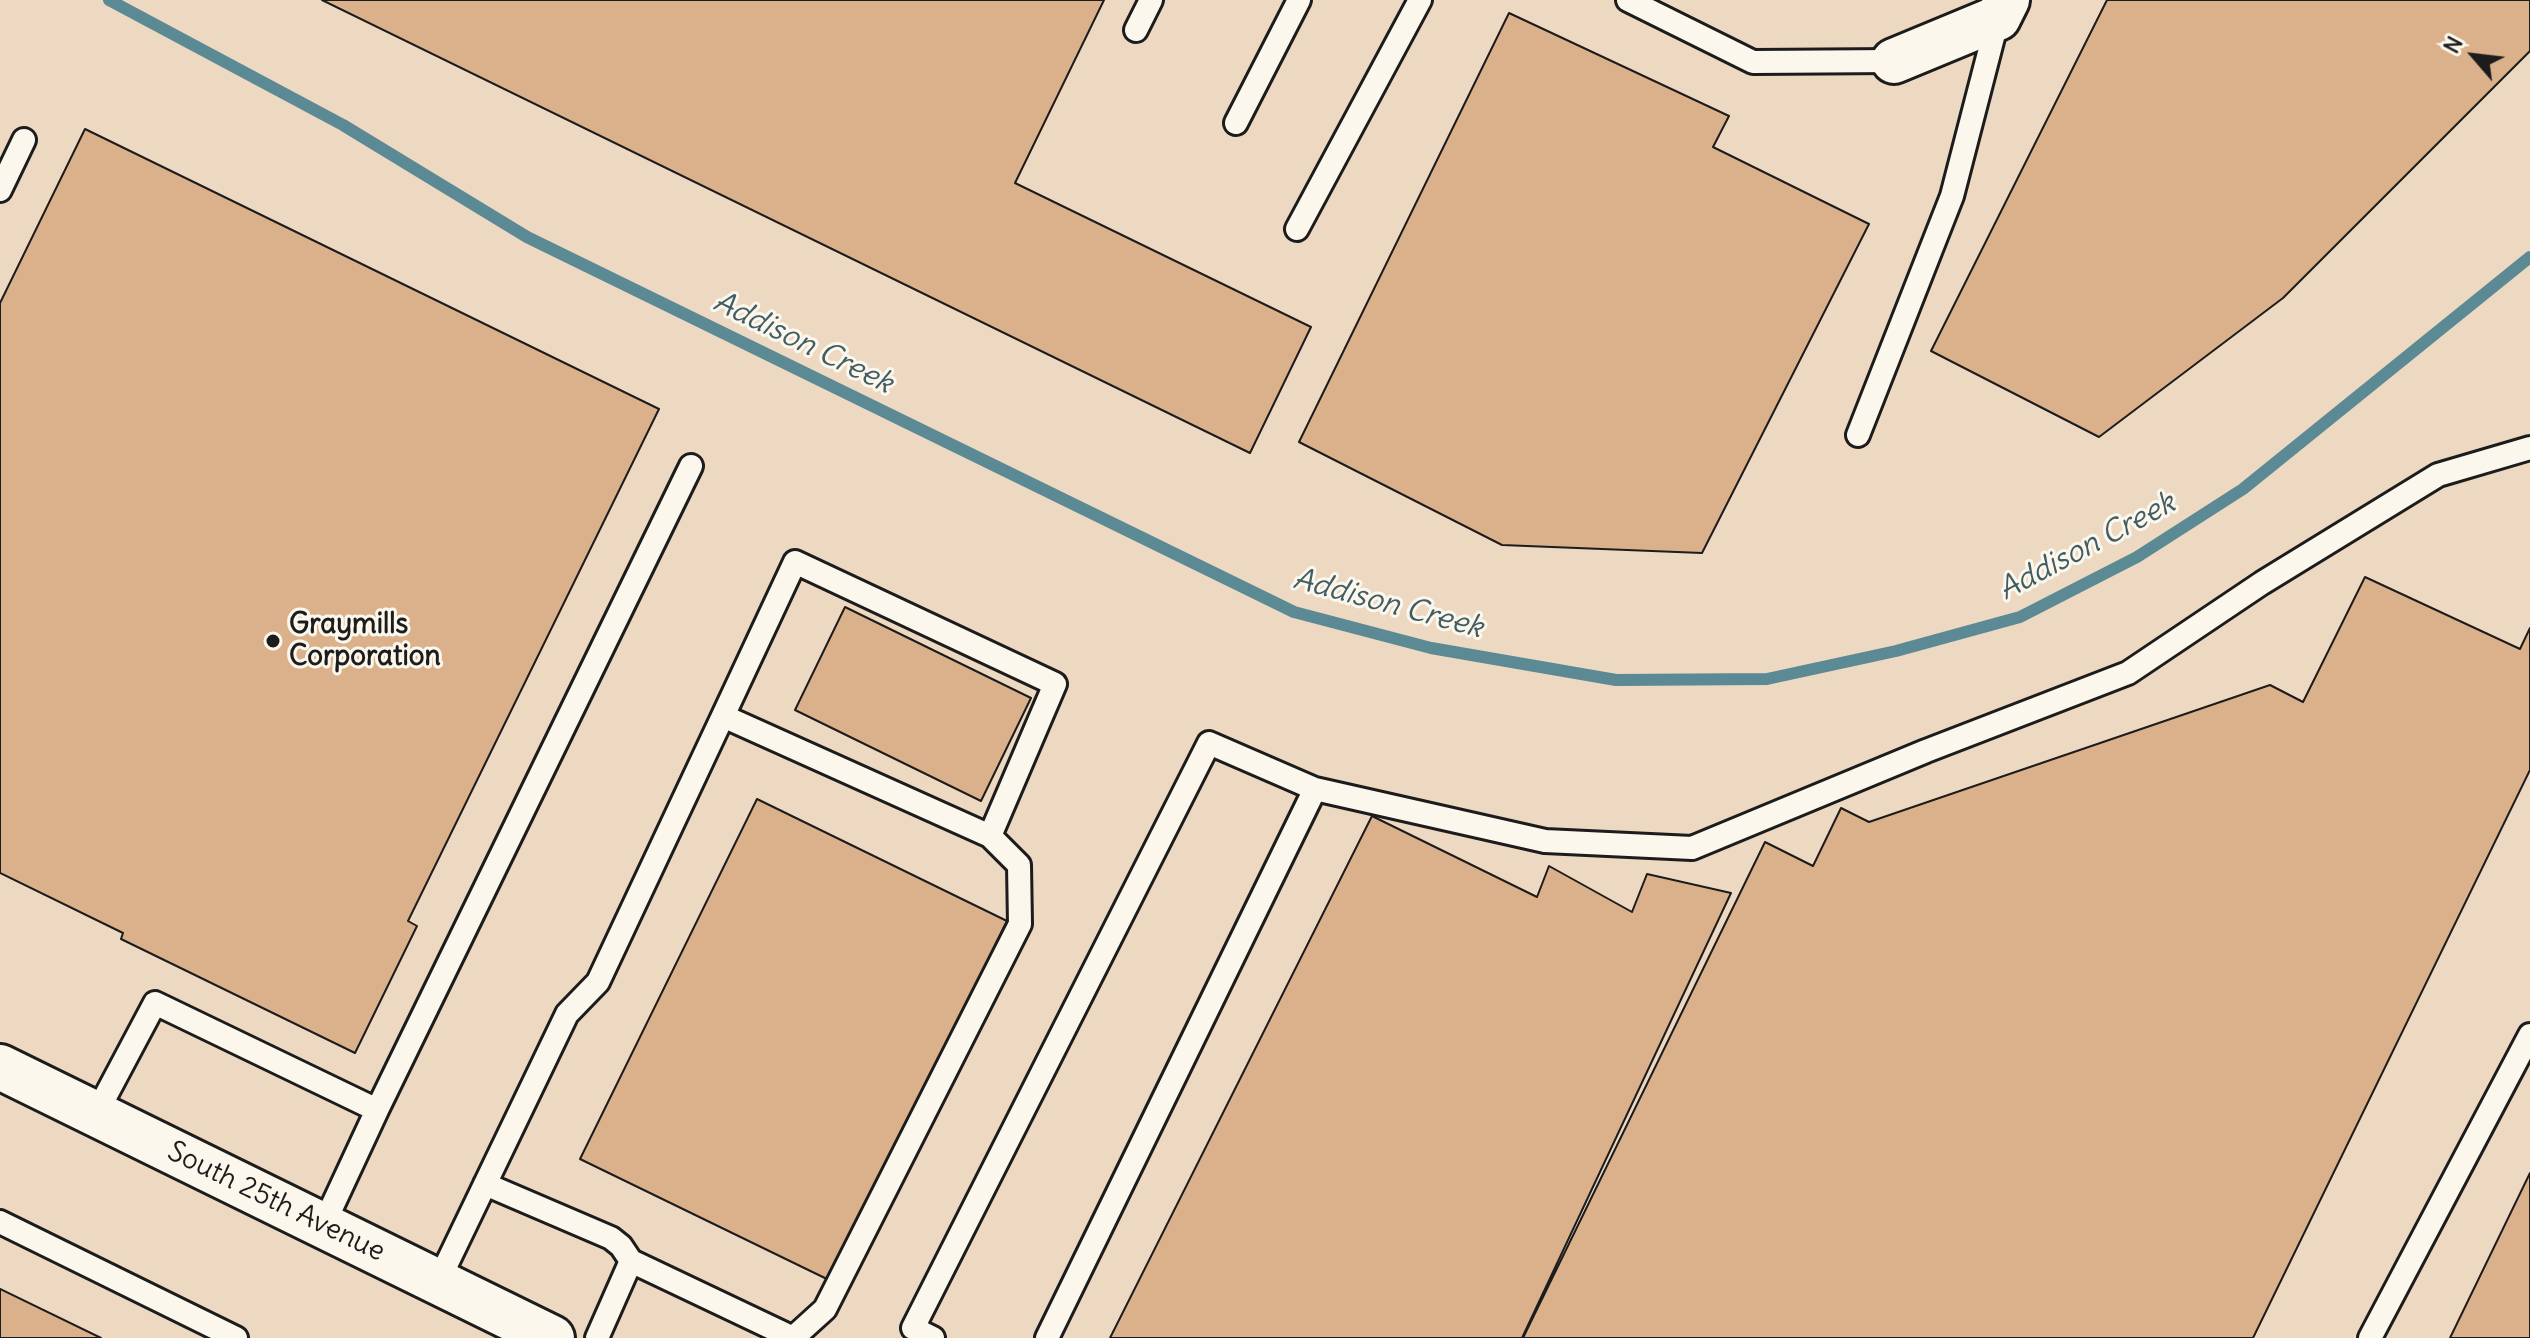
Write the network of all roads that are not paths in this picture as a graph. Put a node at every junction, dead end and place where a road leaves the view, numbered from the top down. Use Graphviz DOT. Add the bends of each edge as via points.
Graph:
graph roads {
  1 [pos="1151,0"];
  2 [pos="1299,0"];
  3 [pos="1420,0"];
  4 [pos="1628,0"];
  5 [pos="2003,9"];
  6 [pos="1136,30"];
  7 [pos="1894,61"];
  8 [pos="1236,123"];
  9 [pos="24,140"];
  10 [pos="0,190"];
  11 [pos="1297,229"];
  12 [pos="1858,435"];
  13 [pos="2530,448"];
  14 [pos="691,466"];
  15 [pos="723,716"];
  16 [pos="1315,789"];
  17 [pos="990,836"];
  18 [pos="2530,1035"];
  19 [pos="0,1067"];
  20 [pos="377,1110"];
  21 [pos="96,1114"];
  22 [pos="485,1184"];
  23 [pos="0,1222"];
  24 [pos="323,1226"];
  25 [pos="631,1261"];
  26 [pos="438,1282"];
  27 [pos="236,1338"];
  28 [pos="552,1338"];
  29 [pos="597,1338"];
  30 [pos="793,1338"];
  31 [pos="933,1338"];
  32 [pos="1047,1338"];
  33 [pos="2370,1338"];
  1 -- 6 [label="lane"];
  2 -- 8 [label="lane"];
  3 -- 11 [label="lane"];
  4 -- 7 [label="lane" via="1753,62"];
  5 -- 7 [label="main road"];
  5 -- 12 [label="lane" via="1952,196"];
  9 -- 10 [label="lane"];
  13 -- 16 [label="lane" via="2438,475 2128,673 1692,848 1545,841"];
  14 -- 20 [label="lane"];
  15 -- 17 [label="lane"];
  15 -- 17 [label="lane" via="795,562 1055,684"];
  15 -- 22 [label="lane" via="598,982 567,1014"];
  16 -- 31 [label="lane" via="1209,743 913,1328"];
  16 -- 32 [label="lane"];
  17 -- 30 [label="lane" via="1019,865 1020,924 825,1309"];
  18 -- 33 [label="lane"];
  19 -- 21 [label="main road, South 25th Avenue"];
  20 -- 21 [label="lane" via="155,1003"];
  20 -- 24 [label="lane"];
  21 -- 24 [label="main road, South 25th Avenue"];
  22 -- 25 [label="lane" via="611,1238"];
  22 -- 26 [label="lane"];
  23 -- 27 [label="lane"];
  24 -- 26 [label="main road, South 25th Avenue"];
  25 -- 29 [label="lane"];
  25 -- 30 [label="lane"];
  26 -- 28 [label="main road, South 25th Avenue"];
}
